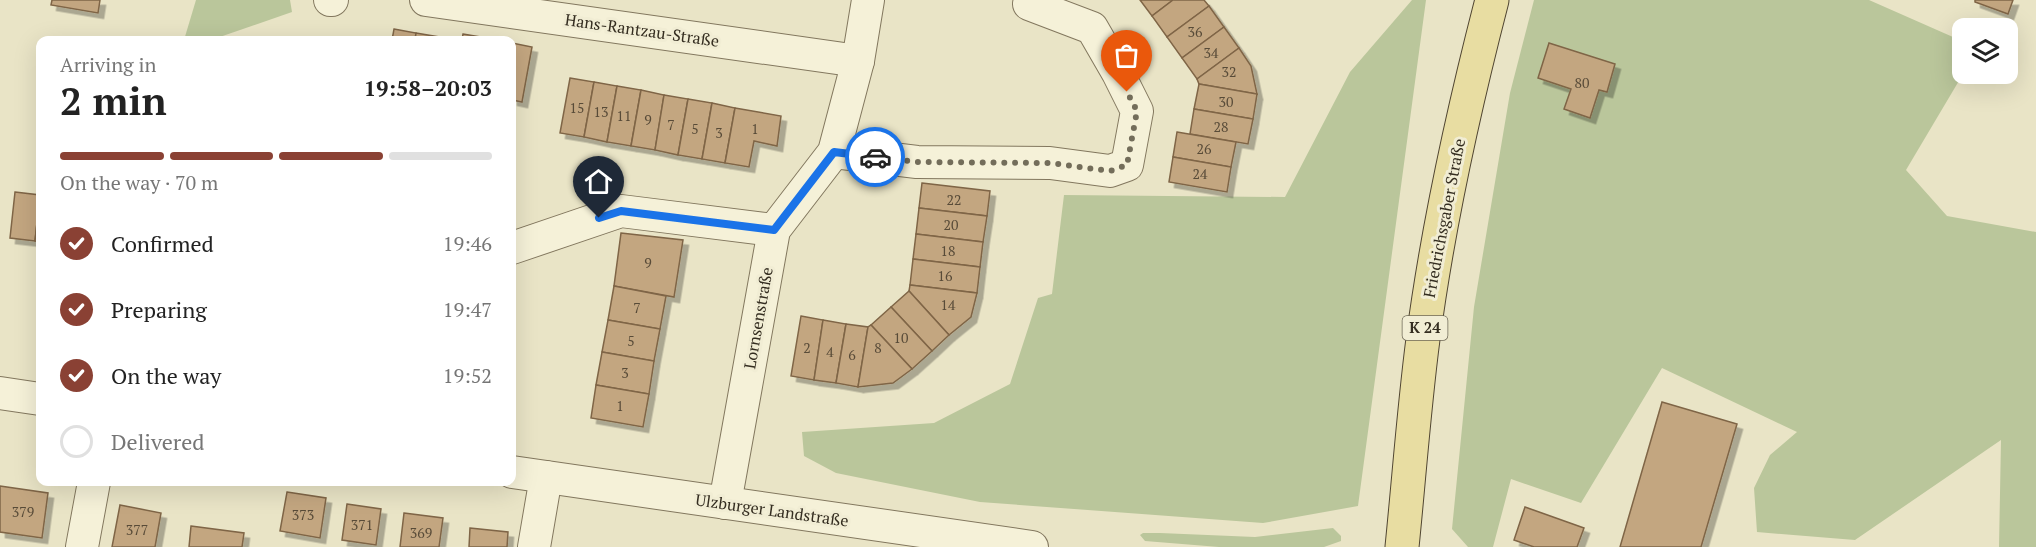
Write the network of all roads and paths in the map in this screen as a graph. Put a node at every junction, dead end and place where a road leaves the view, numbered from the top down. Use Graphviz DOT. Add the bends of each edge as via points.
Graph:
graph roads {
  1 [pos="426,0"];
  2 [pos="868,0"];
  3 [pos="1492,0"];
  4 [pos="1029,4"];
  5 [pos="858,61"];
  6 [pos="834,152"];
  7 [pos="774,230"];
  8 [pos="516,248"];
  9 [pos="0,393"];
  10 [pos="36,398"];
  11 [pos="516,473"];
  12 [pos="546,477"];
  13 [pos="93,486"];
  14 [pos="725,503"];
  15 [pos="82,547"];
  16 [pos="534,547"];
  17 [pos="1032,547"];
  18 [pos="1402,547"];
  1 -- 5 [label="street, Hans-Rantzau-Straße"];
  2 -- 5 [label="street, Lornsenstraße"];
  3 -- 18 [label="main road, Friedrichsgaber Straße / K 24" via="1471,80 1430,294"];
  4 -- 6 [label="street" via="1092,28 1137,111 1127,165 1110,171 1050,163 917,162"];
  5 -- 6 [label="street, Lornsenstraße"];
  6 -- 7 [label="street, Lornsenstraße"];
  7 -- 8 [label="street" via="621,211"];
  7 -- 14 [label="street, Lornsenstraße"];
  9 -- 10 [label="street"];
  11 -- 12 [label="street, Ulzburger Landstraße"];
  12 -- 14 [label="street, Ulzburger Landstraße"];
  12 -- 16 [label="street"];
  13 -- 15 [label="street"];
  14 -- 17 [label="street, Ulzburger Landstraße"];
}
